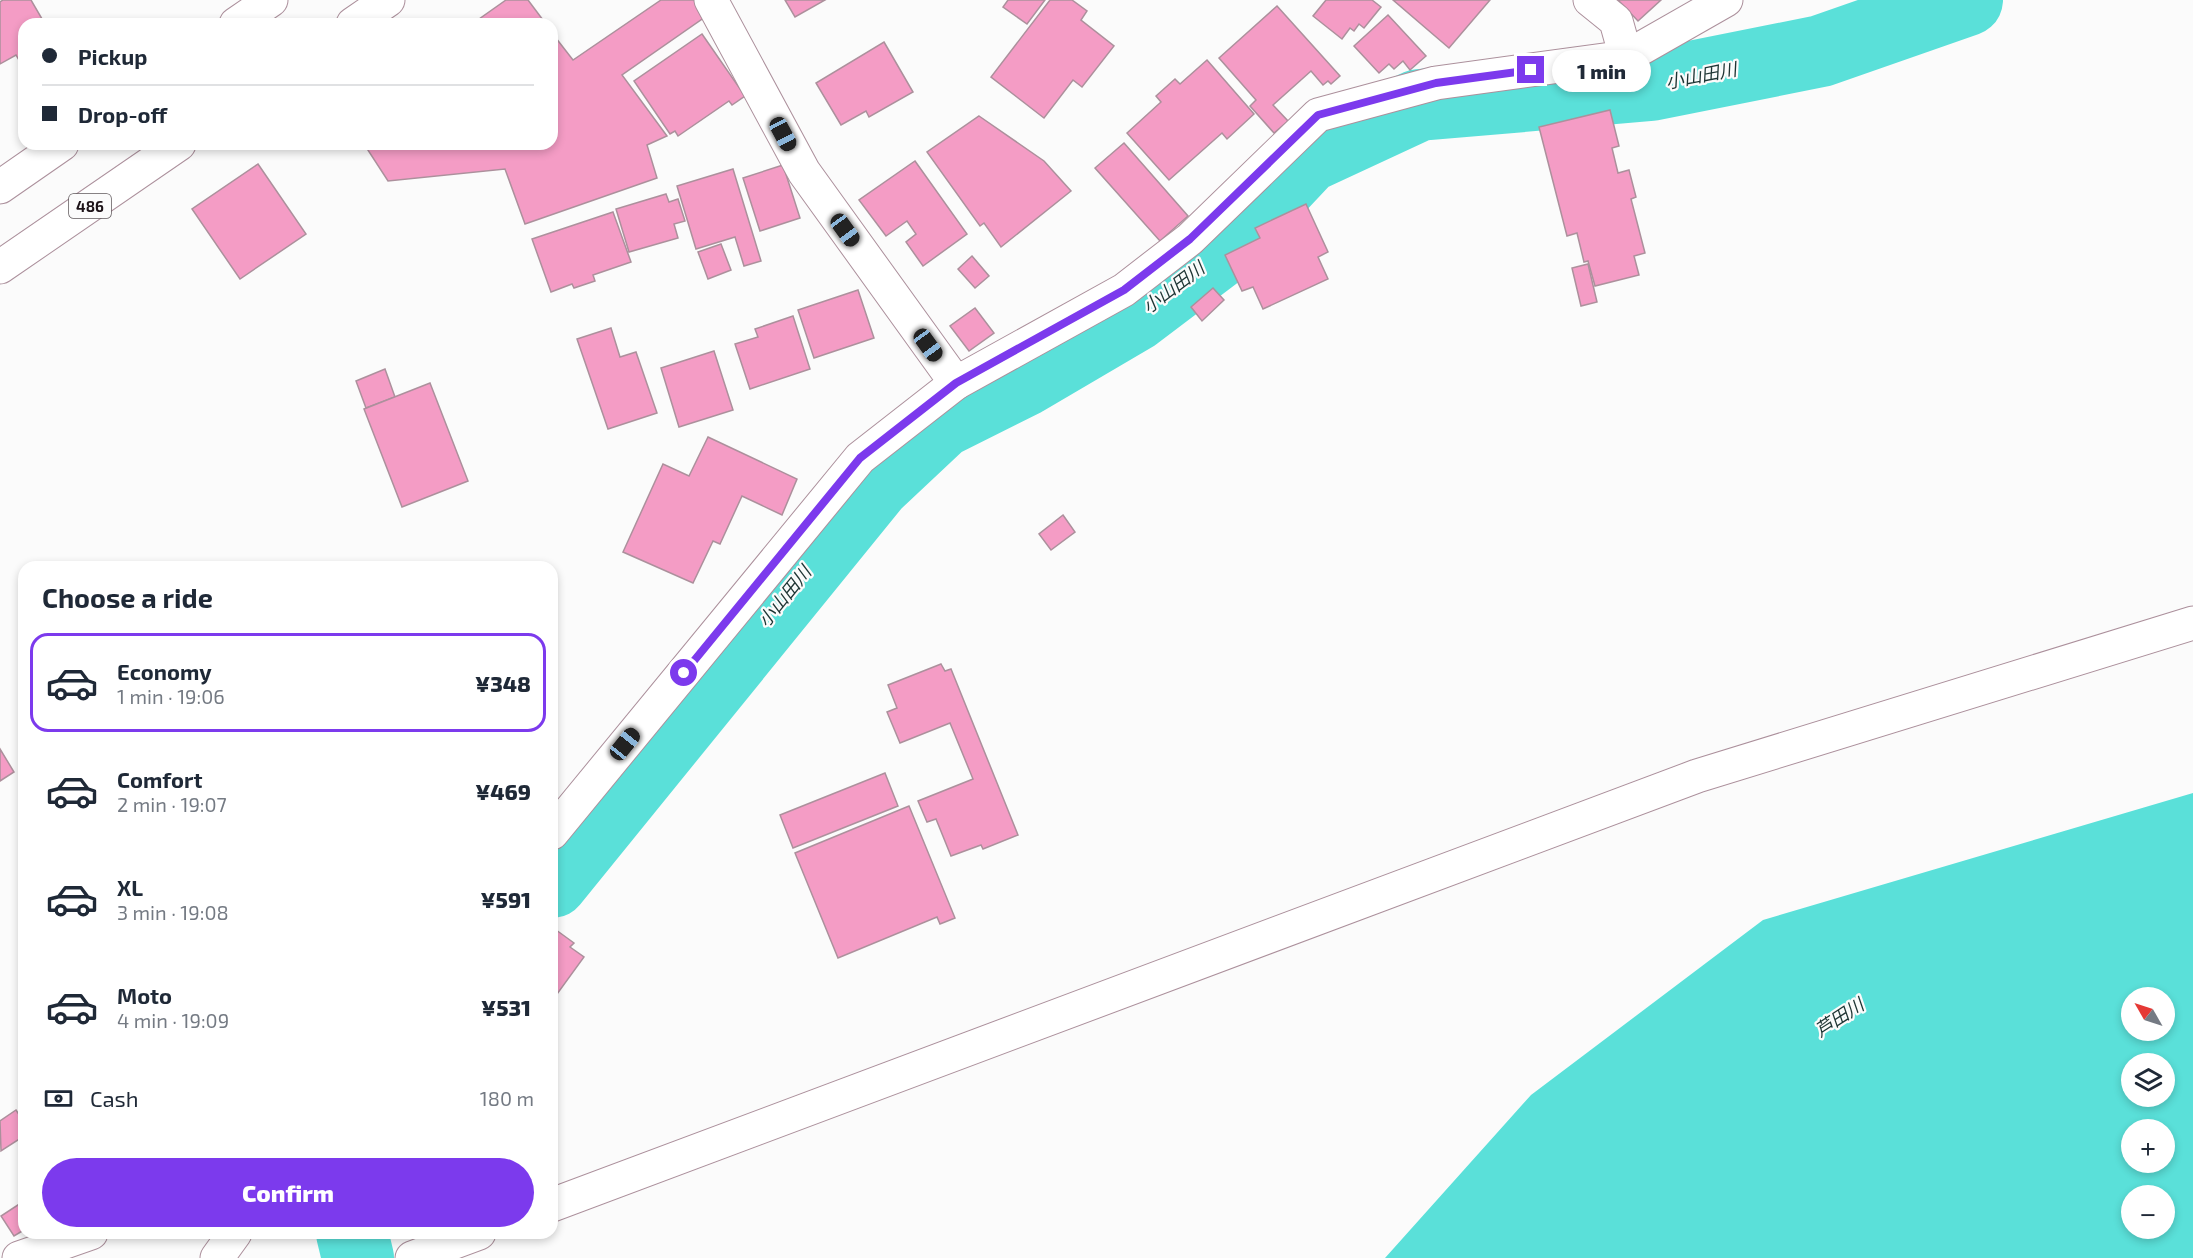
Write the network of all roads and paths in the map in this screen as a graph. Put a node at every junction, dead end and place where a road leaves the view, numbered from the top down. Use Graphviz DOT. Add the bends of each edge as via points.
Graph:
graph roads {
  1 [pos="271,0"];
  2 [pos="388,0"];
  3 [pos="711,0"];
  4 [pos="1590,0"];
  5 [pos="1725,0"];
  6 [pos="245,18"];
  7 [pos="362,18"];
  8 [pos="1626,57"];
  9 [pos="53,150"];
  10 [pos="170,150"];
  11 [pos="0,187"];
  12 [pos="0,267"];
  13 [pos="956,383"];
  14 [pos="2193,623"];
  15 [pos="558,826"];
  16 [pos="558,1203"];
  17 [pos="74,1239"];
  18 [pos="231,1239"];
  19 [pos="462,1239"];
  20 [pos="19,1258"];
  21 [pos="217,1258"];
  22 [pos="412,1258"];
  1 -- 6 [label="main road"];
  2 -- 7 [label="main road"];
  3 -- 13 [label="main road" via="804,172"];
  4 -- 8 [label="main road" via="1616,21"];
  5 -- 8 [label="main road"];
  8 -- 13 [label="main road" via="1436,83 1318,115 1190,239 1124,290"];
  9 -- 11 [label="main road"];
  10 -- 12 [label="main road, 486"];
  13 -- 15 [label="main road" via="860,458"];
  14 -- 16 [label="main road" via="1696,776"];
  17 -- 20 [label="main road"];
  18 -- 21 [label="main road"];
  19 -- 22 [label="main road"];
}
